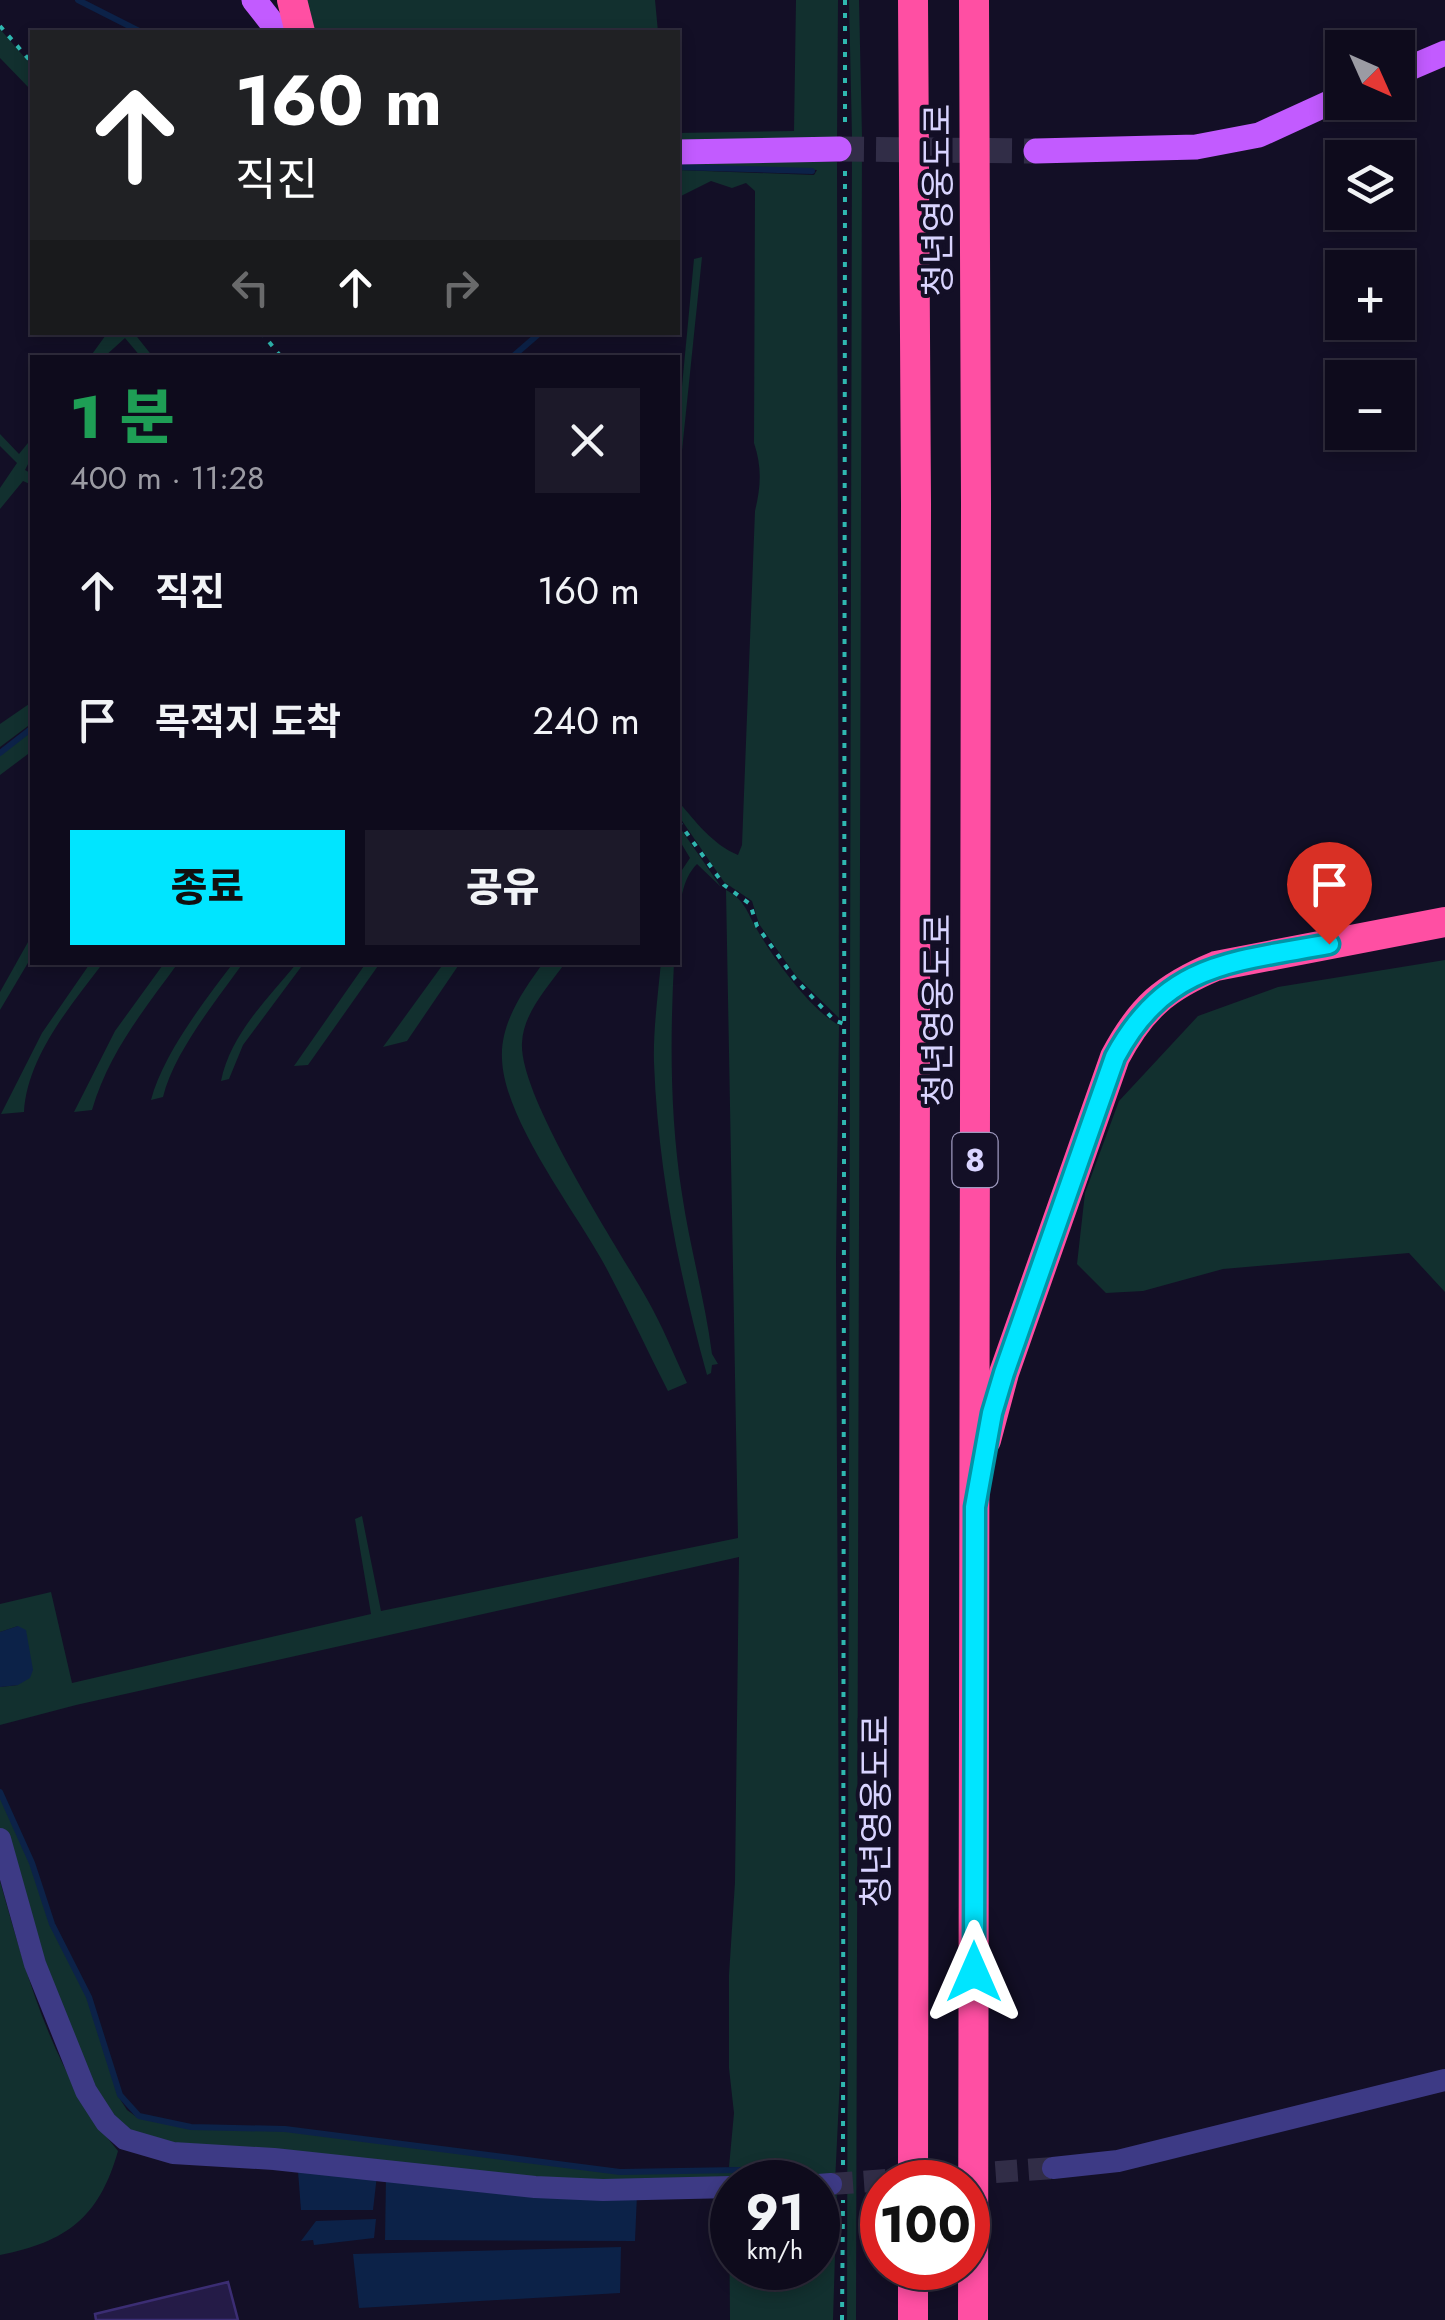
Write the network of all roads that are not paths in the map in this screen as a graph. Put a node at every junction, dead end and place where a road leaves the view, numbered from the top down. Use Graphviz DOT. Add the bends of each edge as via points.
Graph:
graph roads {
  1 [pos="254,0"];
  2 [pos="292,0"];
  3 [pos="913,0"];
  4 [pos="974,0"];
  5 [pos="277,30"];
  6 [pos="300,30"];
  7 [pos="1445,53"];
  8 [pos="1415,66"];
  9 [pos="1325,104"];
  10 [pos="843,150"];
  11 [pos="1036,151"];
  12 [pos="680,152"];
  13 [pos="1445,922"];
  14 [pos="975,1507"];
  15 [pos="0,1839"];
  16 [pos="1445,2080"];
  17 [pos="913,2160"];
  18 [pos="1053,2168"];
  19 [pos="710,2188"];
  20 [pos="913,2290"];
  21 [pos="913,2320"];
  22 [pos="973,2320"];
  1 -- 5 [label="main road"];
  2 -- 6 [label="highway"];
  3 -- 17 [label="highway, 청년영웅도로 / 8"];
  4 -- 14 [label="highway, 청년영웅도로 / 8"];
  7 -- 8 [label="main road"];
  9 -- 11 [label="main road" via="1259,135 1212,144"];
  10 -- 12 [label="main road"];
  13 -- 14 [label="highway" via="1216,966 1169,990 1132,1025 1004,1373"];
  14 -- 22 [label="highway, 청년영웅도로 / 8"];
  15 -- 19 [label="street" via="35,1964 86,2091 125,2139 174,2153 547,2188"];
  16 -- 18 [label="street" via="1118,2161"];
  20 -- 21 [label="highway"];
}
